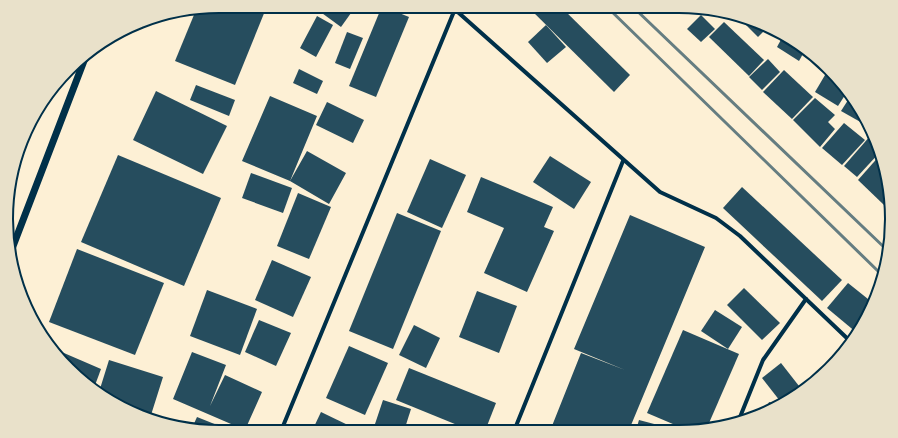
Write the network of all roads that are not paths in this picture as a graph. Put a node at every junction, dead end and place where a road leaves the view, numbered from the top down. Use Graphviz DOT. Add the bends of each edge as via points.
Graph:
graph roads {
  1 [pos="451,13"];
  2 [pos="459,13"];
  3 [pos="83,64"];
  4 [pos="623,161"];
  5 [pos="14,242"];
  6 [pos="806,299"];
  7 [pos="847,338"];
  8 [pos="741,415"];
  9 [pos="283,425"];
  10 [pos="516,425"];
  1 -- 9 [label="street"];
  2 -- 4 [label="street"];
  3 -- 5 [label="street"];
  4 -- 6 [label="street" via="660,192 716,218 740,236"];
  4 -- 10 [label="street"];
  6 -- 7 [label="street"];
  6 -- 8 [label="street" via="763,360"];
}
